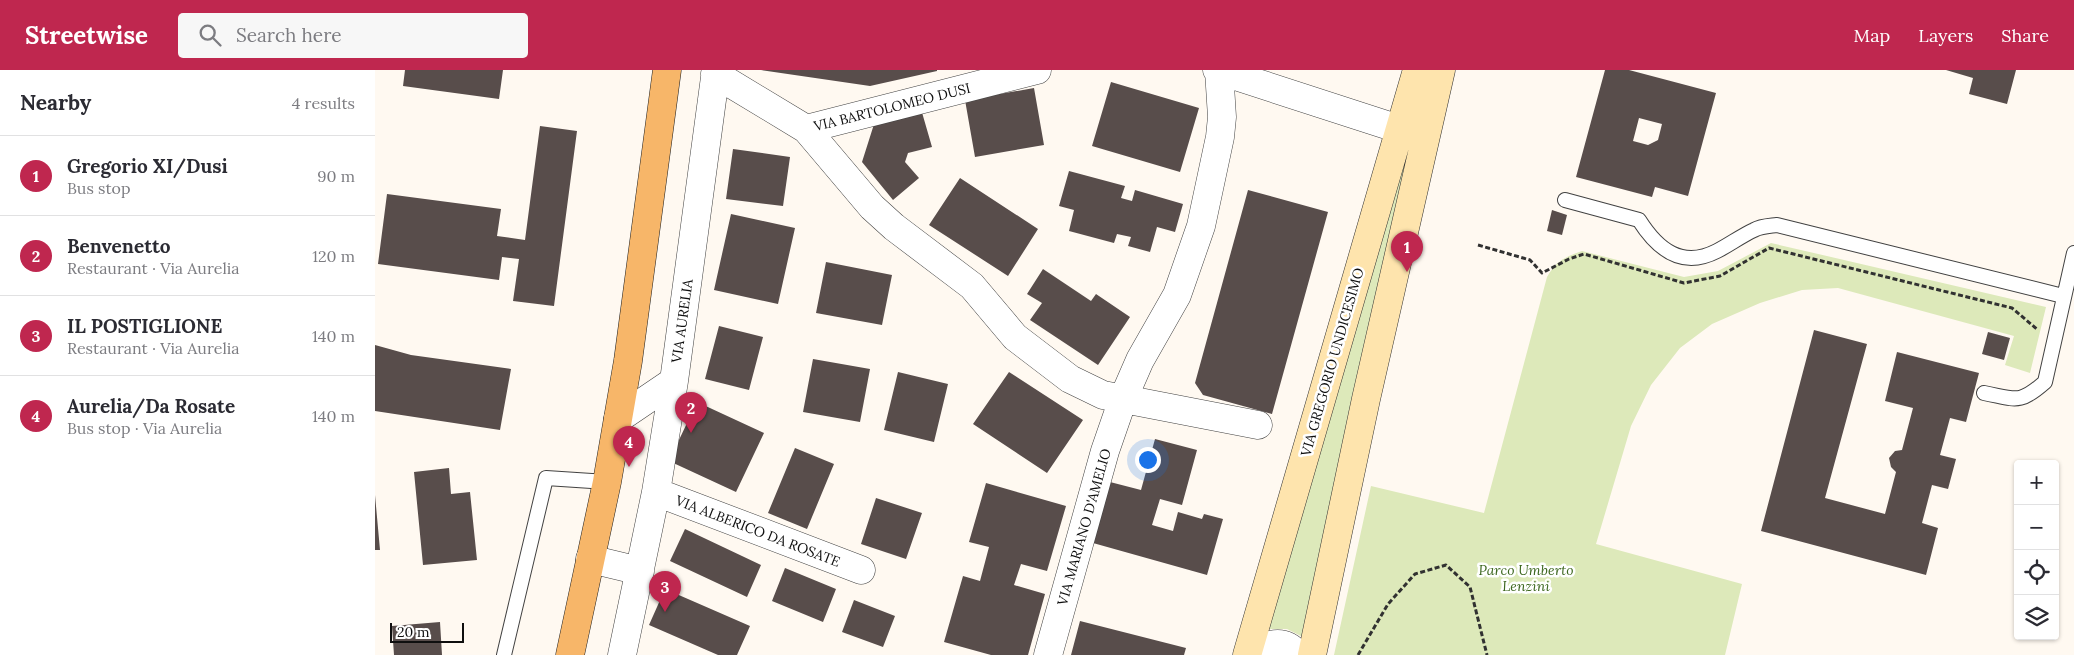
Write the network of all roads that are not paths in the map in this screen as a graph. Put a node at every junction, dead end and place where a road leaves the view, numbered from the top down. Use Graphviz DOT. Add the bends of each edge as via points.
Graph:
graph roads {
  1 [pos="667,70"];
  2 [pos="1037,70"];
  3 [pos="1218,70"];
  4 [pos="1417,70"];
  5 [pos="1441,70"];
  6 [pos="716,72"];
  7 [pos="805,129"];
  8 [pos="1399,129"];
  9 [pos="1565,200"];
  10 [pos="2074,253"];
  11 [pos="2063,296"];
  12 [pos="674,381"];
  13 [pos="1984,393"];
  14 [pos="1123,399"];
  15 [pos="618,419"];
  16 [pos="1258,425"];
  17 [pos="607,482"];
  18 [pos="656,492"];
  19 [pos="590,558"];
  20 [pos="861,570"];
  21 [pos="640,571"];
  22 [pos="504,655"];
  23 [pos="570,655"];
  24 [pos="622,655"];
  25 [pos="1048,655"];
  26 [pos="1248,655"];
  27 [pos="1298,655"];
  28 [pos="1312,655"];
  1 -- 15 [label="main road"];
  2 -- 7 [label="street, VIA BARTOLOMEO DUSI"];
  3 -- 8 [label="street"];
  3 -- 14 [label="street, VIA MARIANO D'AMELIO" via="1222,117 1220,137 1201,226 1177,295 1140,360"];
  4 -- 8 [label="street, VIA GREGORIO UNDICESIMO"];
  5 -- 28 [label="street"];
  6 -- 7 [label="street"];
  6 -- 12 [label="street, VIA AURELIA"];
  7 -- 14 [label="street" via="872,207 972,286 1015,337 1080,385"];
  8 -- 26 [label="street, VIA GREGORIO UNDICESIMO"];
  9 -- 11 [label="lane" via="1639,220 1648,234 1671,255 1686,258 1715,252 1756,228 1777,225"];
  10 -- 11 [label="lane"];
  11 -- 13 [label="lane" via="2045,382 2018,400"];
  12 -- 15 [label="street"];
  12 -- 18 [label="street, VIA AURELIA"];
  14 -- 16 [label="street"];
  14 -- 25 [label="street, VIA MARIANO D'AMELIO" via="1105,451"];
  15 -- 17 [label="main road"];
  17 -- 19 [label="main road"];
  17 -- 22 [label="lane" via="546,478"];
  18 -- 20 [label="street, VIA ALBERICO DA ROSATE"];
  18 -- 21 [label="street, VIA AURELIA"];
  19 -- 21 [label="street"];
  19 -- 23 [label="main road"];
  21 -- 24 [label="street, VIA AURELIA"];
  26 -- 27 [label="street, VIA GREGORIO UNDICESIMO" via="1267,644 1276,643 1285,644"];
}
